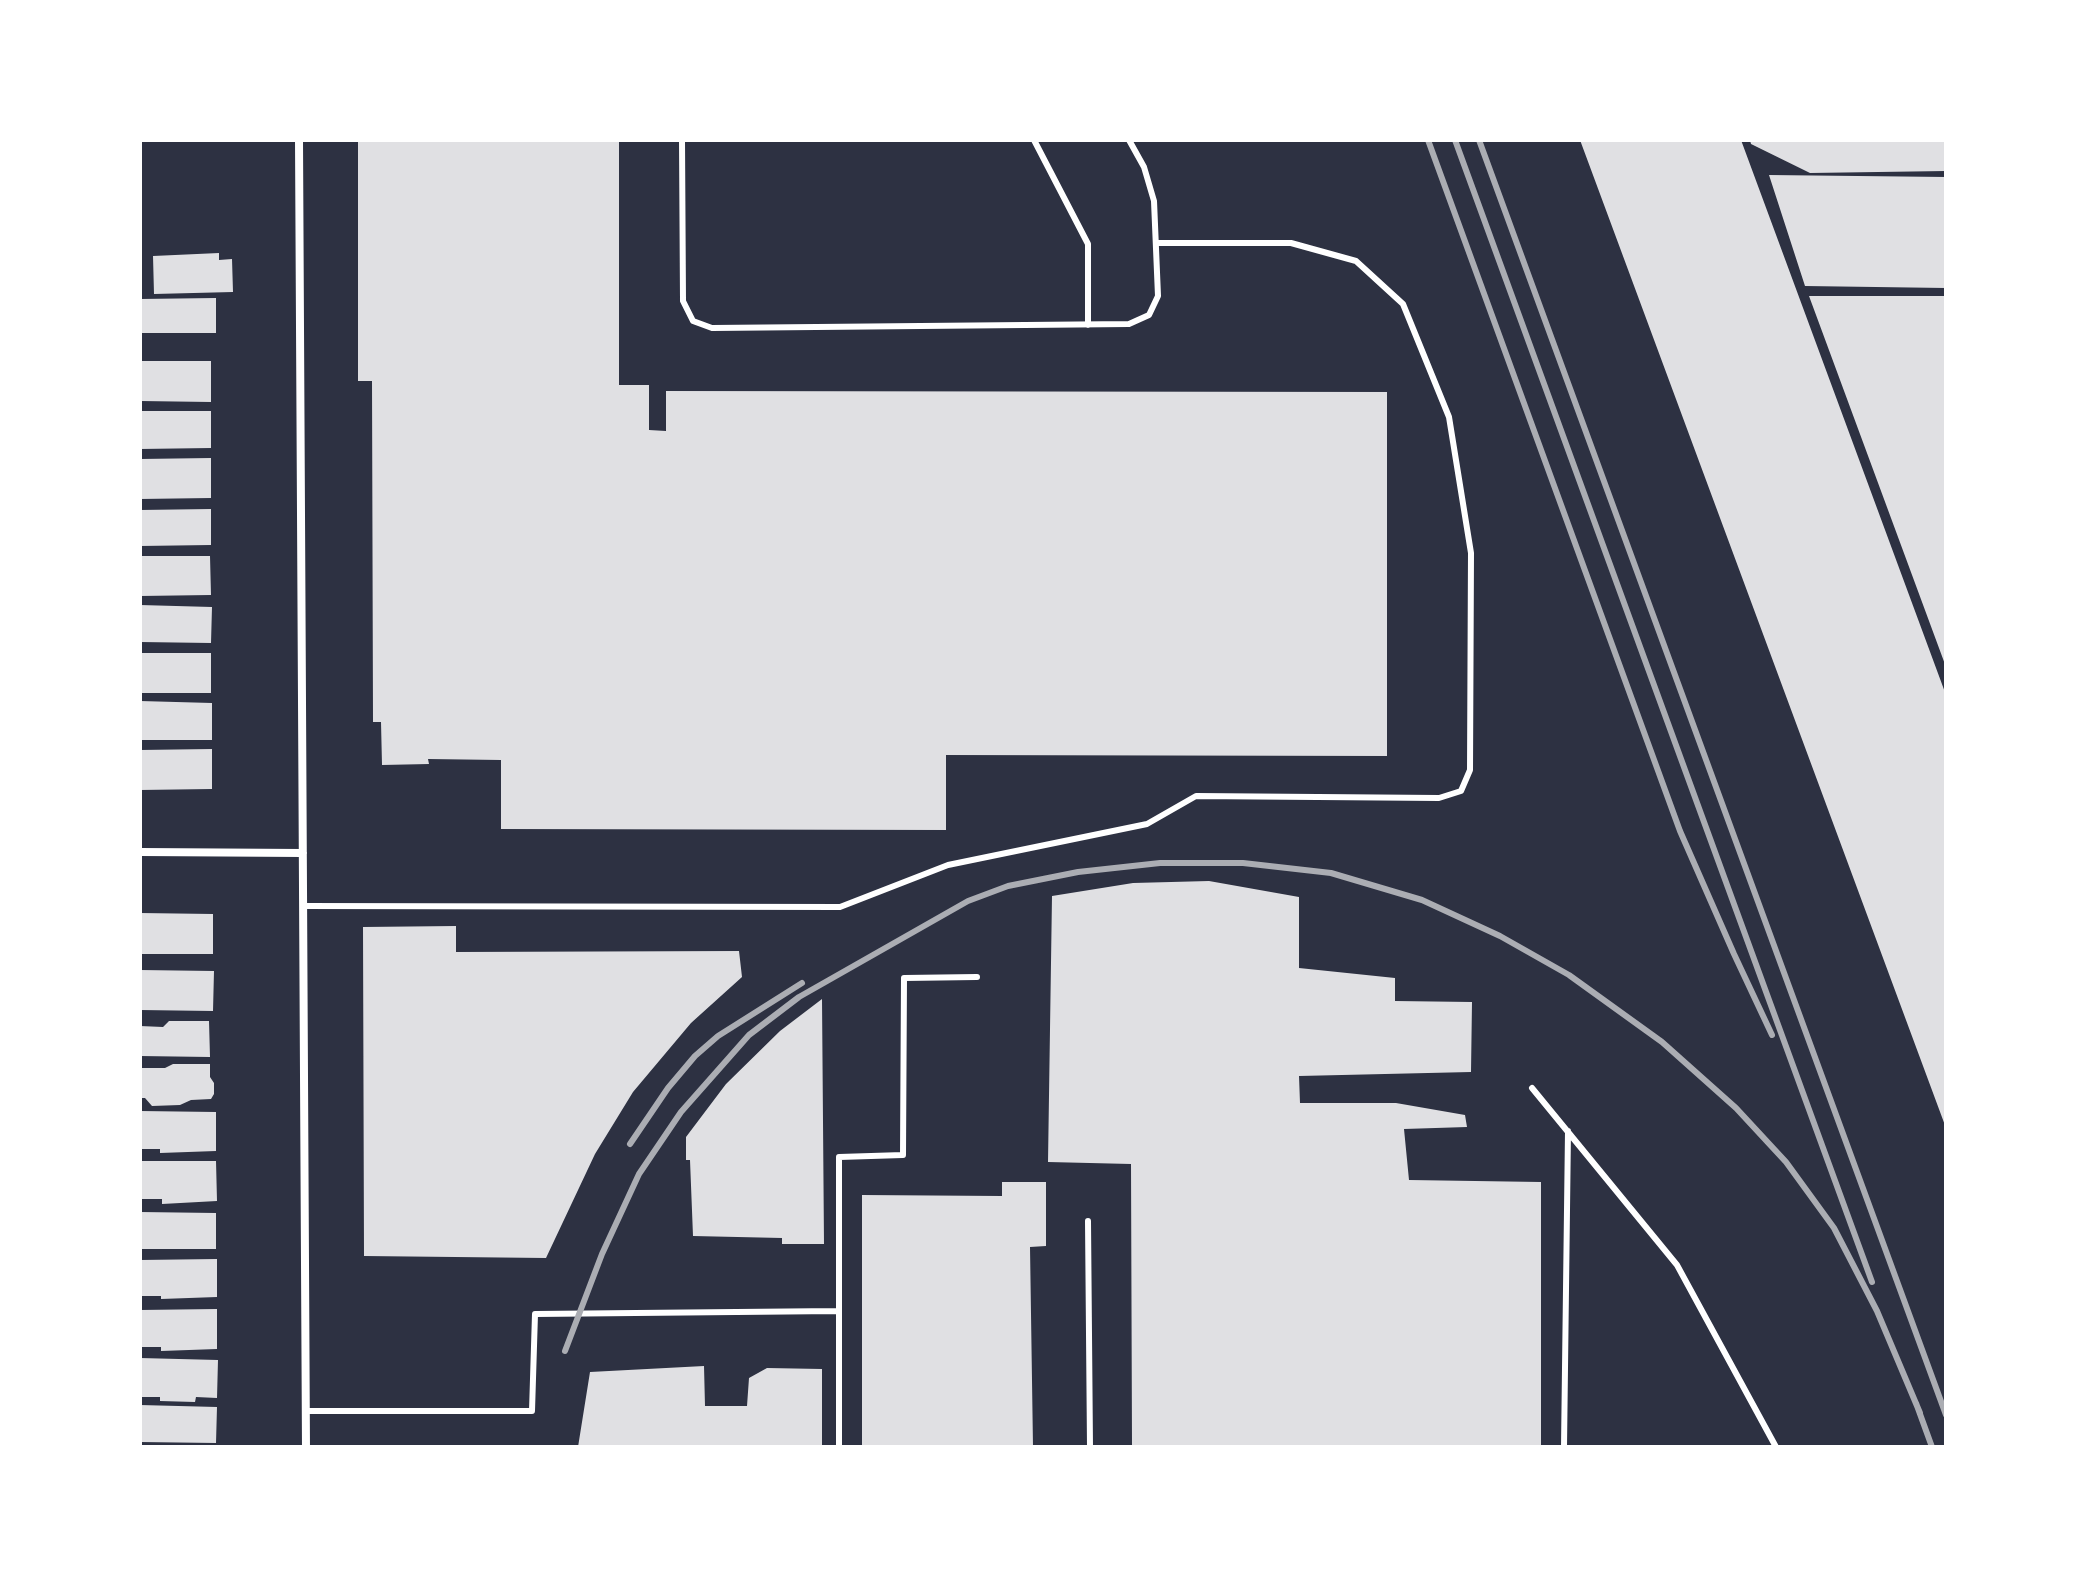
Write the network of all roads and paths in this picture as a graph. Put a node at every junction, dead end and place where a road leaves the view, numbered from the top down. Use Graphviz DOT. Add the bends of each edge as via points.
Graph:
graph roads {
  1 [pos="299,140"];
  2 [pos="682,140"];
  3 [pos="1034,140"];
  4 [pos="1129,140"];
  5 [pos="1157,243"];
  6 [pos="1088,325"];
  7 [pos="140,852"];
  8 [pos="303,853"];
  9 [pos="303,906"];
  10 [pos="977,977"];
  11 [pos="1532,1088"];
  12 [pos="1568,1130"];
  13 [pos="1088,1221"];
  14 [pos="837,1311"];
  15 [pos="306,1411"];
  16 [pos="306,1447"];
  17 [pos="839,1447"];
  18 [pos="1090,1447"];
  19 [pos="1564,1447"];
  20 [pos="1776,1447"];
  1 -- 8 [label="street"];
  2 -- 6 [label="lane" via="683,301 693,321 712,328"];
  3 -- 6 [label="lane" via="1088,244"];
  4 -- 5 [label="lane" via="1154,201"];
  5 -- 6 [label="lane" via="1158,296 1149,315 1129,324"];
  5 -- 9 [label="lane" via="1291,243 1356,261 1403,304 1449,417 1471,553 1470,770 1461,791 1439,798 1196,796 1147,824 948,865 840,907"];
  7 -- 8 [label="street"];
  8 -- 9 [label="street"];
  9 -- 15 [label="street"];
  10 -- 14 [label="lane" via="904,978 903,1155 839,1157"];
  11 -- 12 [label="lane"];
  12 -- 19 [label="lane"];
  12 -- 20 [label="lane" via="1677,1265"];
  13 -- 18 [label="lane"];
  14 -- 15 [label="lane" via="535,1314 532,1411"];
  14 -- 17 [label="lane"];
  15 -- 16 [label="street"];
}
